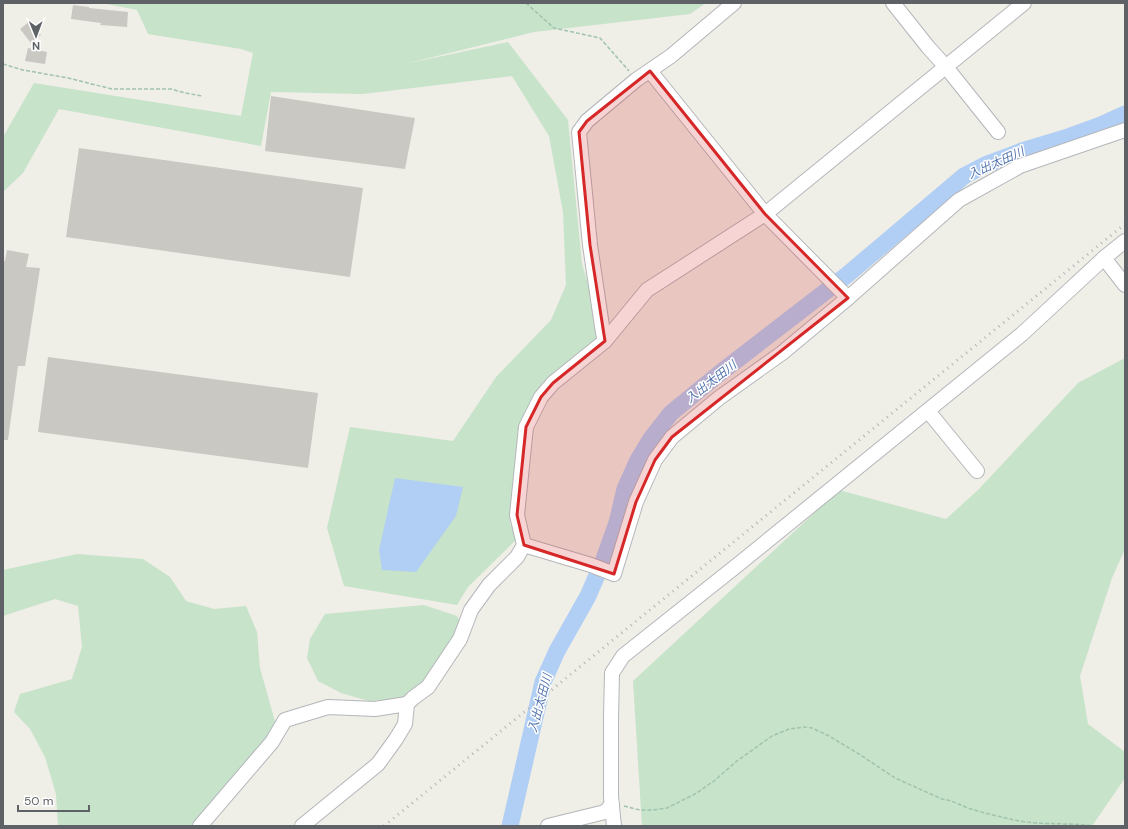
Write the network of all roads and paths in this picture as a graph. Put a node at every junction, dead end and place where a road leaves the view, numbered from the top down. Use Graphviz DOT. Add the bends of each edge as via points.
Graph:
graph roads {
  1 [pos="526,3"];
  2 [pos="734,3"];
  3 [pos="893,3"];
  4 [pos="1024,3"];
  5 [pos="3,64"];
  6 [pos="946,67"];
  7 [pos="650,71"];
  8 [pos="636,80"];
  9 [pos="202,96"];
  10 [pos="1125,130"];
  11 [pos="998,132"];
  12 [pos="765,214"];
  13 [pos="1125,241"];
  14 [pos="1104,258"];
  15 [pos="1125,285"];
  16 [pos="848,298"];
  17 [pos="605,341"];
  18 [pos="928,411"];
  19 [pos="977,471"];
  20 [pos="524,545"];
  21 [pos="407,704"];
  22 [pos="612,804"];
  23 [pos="200,826"];
  24 [pos="302,826"];
  25 [pos="548,826"];
  26 [pos="614,826"];
  27 [pos="1093,826"];
  1 -- 8 [label="path" via="554,28 600,38"];
  2 -- 7 [label="street"];
  3 -- 6 [label="street"];
  4 -- 6 [label="street"];
  5 -- 9 [label="path" via="112,89 171,89"];
  6 -- 11 [label="street"];
  6 -- 12 [label="street"];
  7 -- 8 [label="street"];
  7 -- 12 [label="street"];
  8 -- 17 [label="street" via="587,121 578,132 590,245"];
  10 -- 16 [label="street" via="1020,166 959,200"];
  12 -- 16 [label="street"];
  12 -- 17 [label="street" via="647,290"];
  13 -- 14 [label="street"];
  14 -- 15 [label="street"];
  14 -- 18 [label="street" via="1022,334"];
  16 -- 20 [label="street" via="782,353 719,398 672,437 655,460 636,502 614,574"];
  17 -- 20 [label="street" via="553,383 541,397 526,427 517,515"];
  18 -- 19 [label="street"];
  18 -- 22 [label="street" via="623,656 612,673"];
  20 -- 21 [label="street" via="517,557 489,586 471,610 460,639 428,688"];
  21 -- 23 [label="street" via="375,710 328,708 285,720 272,742"];
  21 -- 24 [label="street" via="404,724 378,764"];
  22 -- 25 [label="street" via="604,812"];
  22 -- 26 [label="street"];
  22 -- 27 [label="path" via="640,810 667,808 714,781 772,736 789,729 804,727 829,736 894,778 971,809 1011,820"];
}
